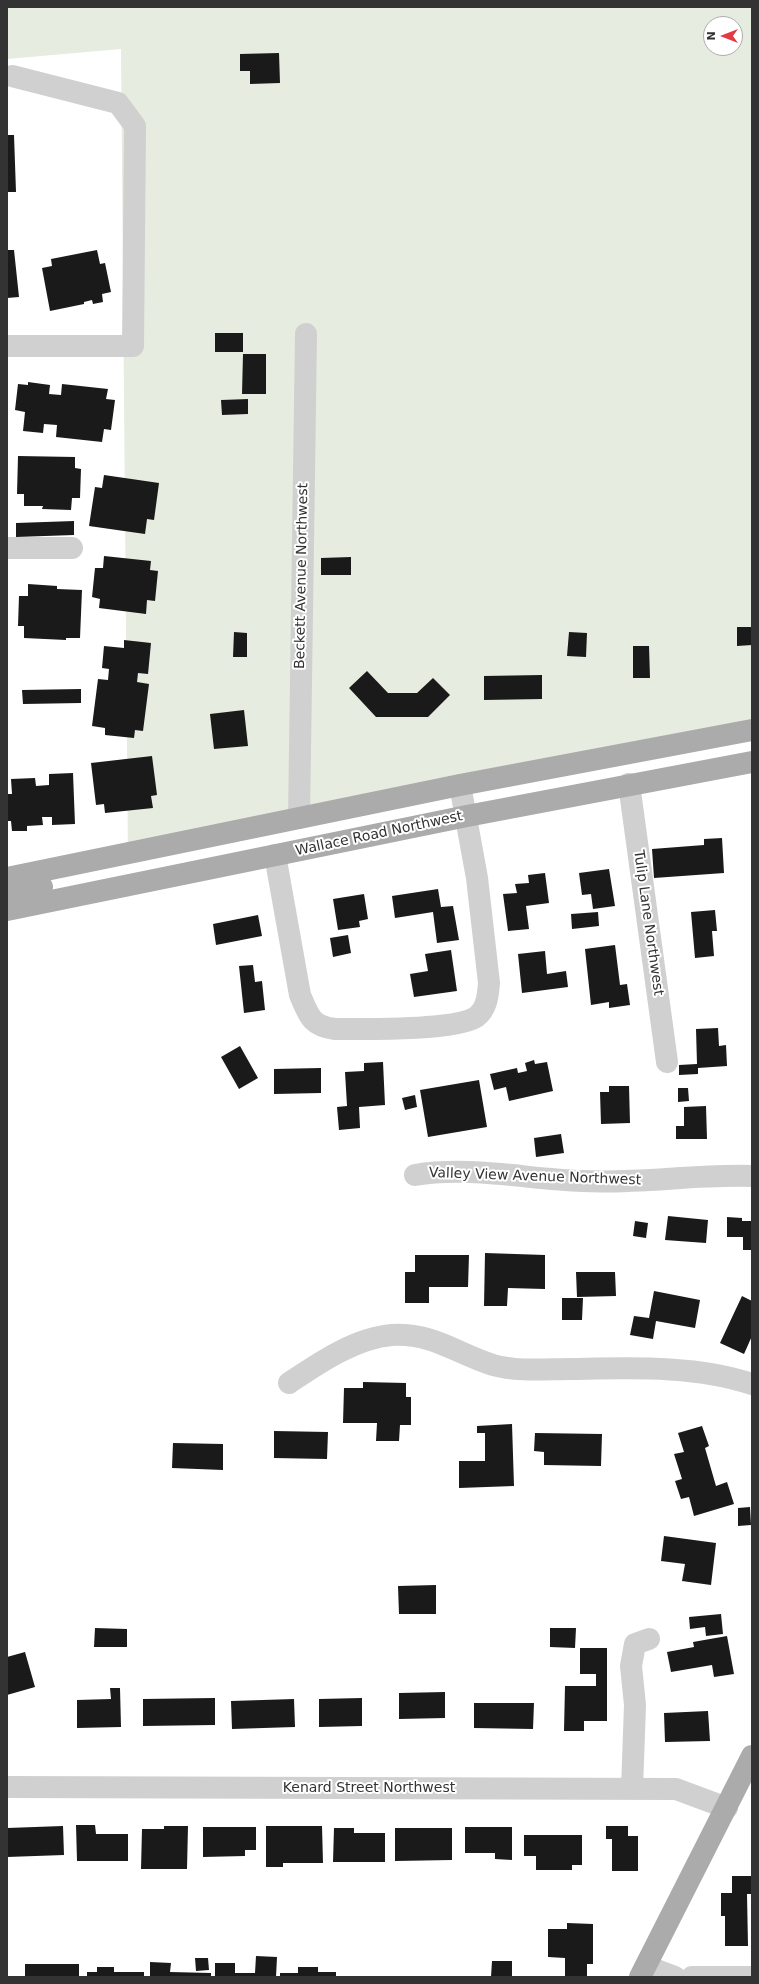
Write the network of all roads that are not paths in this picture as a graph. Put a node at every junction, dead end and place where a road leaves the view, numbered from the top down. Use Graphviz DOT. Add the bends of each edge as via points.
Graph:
graph roads {
  1 [pos="12,76"];
  2 [pos="306,334"];
  3 [pos="7,346"];
  4 [pos="7,548"];
  5 [pos="72,548"];
  6 [pos="752,730"];
  7 [pos="752,762"];
  8 [pos="629,784"];
  9 [pos="460,785"];
  10 [pos="466,816"];
  11 [pos="299,818"];
  12 [pos="140,852"];
  13 [pos="275,856"];
  14 [pos="7,878"];
  15 [pos="7,894"];
  16 [pos="7,910"];
  17 [pos="667,1062"];
  18 [pos="415,1175"];
  19 [pos="752,1176"];
  20 [pos="289,1383"];
  21 [pos="752,1384"];
  22 [pos="648,1639"];
  23 [pos="752,1756"];
  24 [pos="7,1787"];
  25 [pos="632,1788"];
  26 [pos="726,1808"];
  27 [pos="643,1971"];
  28 [pos="675,1977"];
  29 [pos="692,1977"];
  30 [pos="752,1977"];
  1 -- 3 [label="street" via="118,103 135,126 133,346"];
  2 -- 11 [label="street, Beckett Avenue Northwest"];
  4 -- 5 [label="street"];
  6 -- 9 [label="main road"];
  7 -- 8 [label="main road, Wallace Road Northwest"];
  8 -- 10 [label="main road, Wallace Road Northwest"];
  8 -- 17 [label="street, Tulip Lane Northwest"];
  9 -- 10 [label="street"];
  9 -- 11 [label="main road"];
  10 -- 13 [label="main road, Wallace Road Northwest"];
  10 -- 13 [label="street" via="477,878 489,984 488,998 483,1008 476,1017 463,1022 419,1027 335,1029 324,1028 314,1023 300,996"];
  11 -- 12 [label="main road"];
  12 -- 14 [label="main road"];
  12 -- 15 [label="main road" via="108,870 86,878"];
  13 -- 16 [label="main road, Wallace Road Northwest"];
  18 -- 19 [label="street, Valley View Avenue Northwest" via="438,1172 473,1173 604,1182"];
  20 -- 21 [label="street" via="347,1349 392,1335 437,1341 493,1365 522,1369 669,1370"];
  22 -- 25 [label="street" via="635,1644 631,1666 635,1705"];
  23 -- 26 [label="main road"];
  24 -- 25 [label="street, Kenard Street Northwest"];
  25 -- 26 [label="street, Kenard Street Northwest" via="676,1789"];
  26 -- 27 [label="main road"];
  27 -- 28 [label="street"];
  29 -- 30 [label="street"];
}
